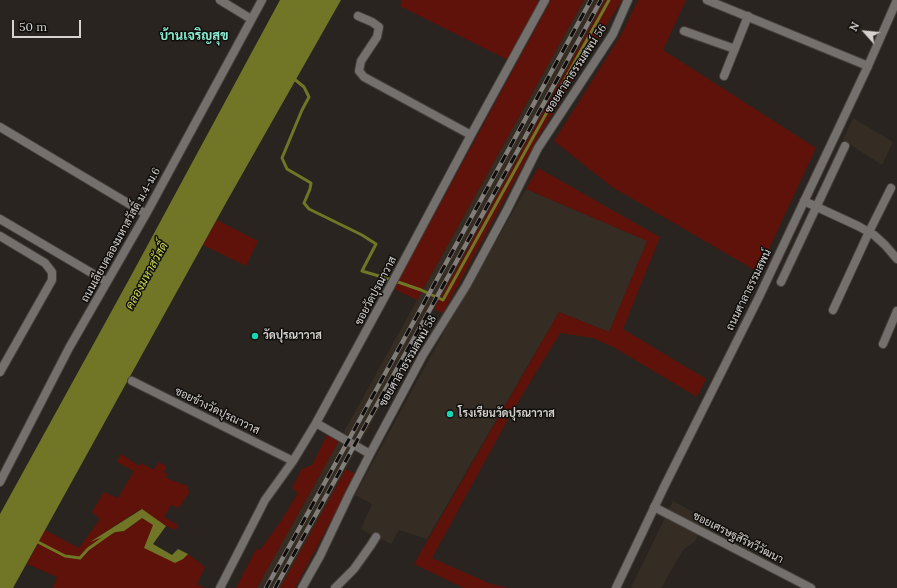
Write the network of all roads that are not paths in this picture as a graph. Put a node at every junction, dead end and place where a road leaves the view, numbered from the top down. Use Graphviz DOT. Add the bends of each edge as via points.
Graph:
graph roads {
  1 [pos="220,0"];
  2 [pos="262,0"];
  3 [pos="545,0"];
  4 [pos="628,0"];
  5 [pos="707,0"];
  6 [pos="897,0"];
  7 [pos="358,16"];
  8 [pos="748,16"];
  9 [pos="252,19"];
  10 [pos="684,31"];
  11 [pos="735,49"];
  12 [pos="868,66"];
  13 [pos="724,76"];
  14 [pos="0,127"];
  15 [pos="471,135"];
  16 [pos="845,146"];
  17 [pos="538,148"];
  18 [pos="891,188"];
  19 [pos="804,201"];
  20 [pos="816,207"];
  21 [pos="146,214"];
  22 [pos="0,219"];
  23 [pos="869,232"];
  24 [pos="0,236"];
  25 [pos="897,259"];
  26 [pos="107,282"];
  27 [pos="781,282"];
  28 [pos="833,310"];
  29 [pos="897,311"];
  30 [pos="883,344"];
  31 [pos="0,372"];
  32 [pos="132,381"];
  33 [pos="316,423"];
  34 [pos="370,454"];
  35 [pos="293,461"];
  36 [pos="0,482"];
  37 [pos="654,508"];
  38 [pos="376,537"];
  39 [pos="220,588"];
  40 [pos="302,588"];
  41 [pos="335,588"];
  42 [pos="616,588"];
  43 [pos="811,588"];
  1 -- 9 [label="street"];
  2 -- 9 [label="street, ถนนเลียบคลองมหาสวัสดิ์ ม.4-ม.6"];
  3 -- 15 [label="street, ซอยวัดปุรณาวาส"];
  4 -- 17 [label="street, ซอยศาลาธรรมสพน์ 56" via="613,34"];
  5 -- 8 [label="street"];
  6 -- 12 [label="street, ถนนศาลาธรรมสพน์"];
  7 -- 15 [label="street" via="379,27 377,37 361,61 359,71 364,77"];
  8 -- 11 [label="street"];
  8 -- 12 [label="street"];
  9 -- 21 [label="street, ถนนเลียบคลองมหาสวัสดิ์ ม.4-ม.6"];
  10 -- 11 [label="street"];
  11 -- 13 [label="street"];
  12 -- 19 [label="street, ถนนศาลาธรรมสพน์"];
  14 -- 21 [label="street"];
  15 -- 33 [label="street, ซอยวัดปุรณาวาส"];
  16 -- 20 [label="street"];
  17 -- 34 [label="street, ซอยศาลาธรรมสพน์ 58" via="466,286 423,355"];
  18 -- 23 [label="street"];
  19 -- 20 [label="street"];
  19 -- 37 [label="street, ถนนศาลาธรรมสพน์"];
  20 -- 23 [label="street"];
  20 -- 27 [label="street"];
  21 -- 26 [label="street, ถนนเลียบคลองมหาสวัสดิ์ ม.4-ม.6"];
  22 -- 26 [label="street"];
  23 -- 25 [label="street"];
  23 -- 28 [label="street"];
  24 -- 31 [label="street" via="45,263 52,272 52,280"];
  26 -- 36 [label="street, ถนนเลียบคลองมหาสวัสดิ์ ม.4-ม.6" via="69,348"];
  29 -- 30 [label="street"];
  32 -- 35 [label="street, ซอยข้างวัดปุรณาวาส"];
  33 -- 34 [label="street"];
  33 -- 35 [label="street, ซอยวัดปุรณาวาส"];
  34 -- 40 [label="street, ซอยศาลาธรรมสพน์ 58"];
  35 -- 39 [label="street, ซอยวัดปุรณาวาส" via="265,500"];
  37 -- 42 [label="street, ถนนศาลาธรรมสพน์"];
  37 -- 43 [label="street, ซอยเศรษฐสิริทวีวัฒนา"];
  38 -- 41 [label="street" via="354,569"];
}
